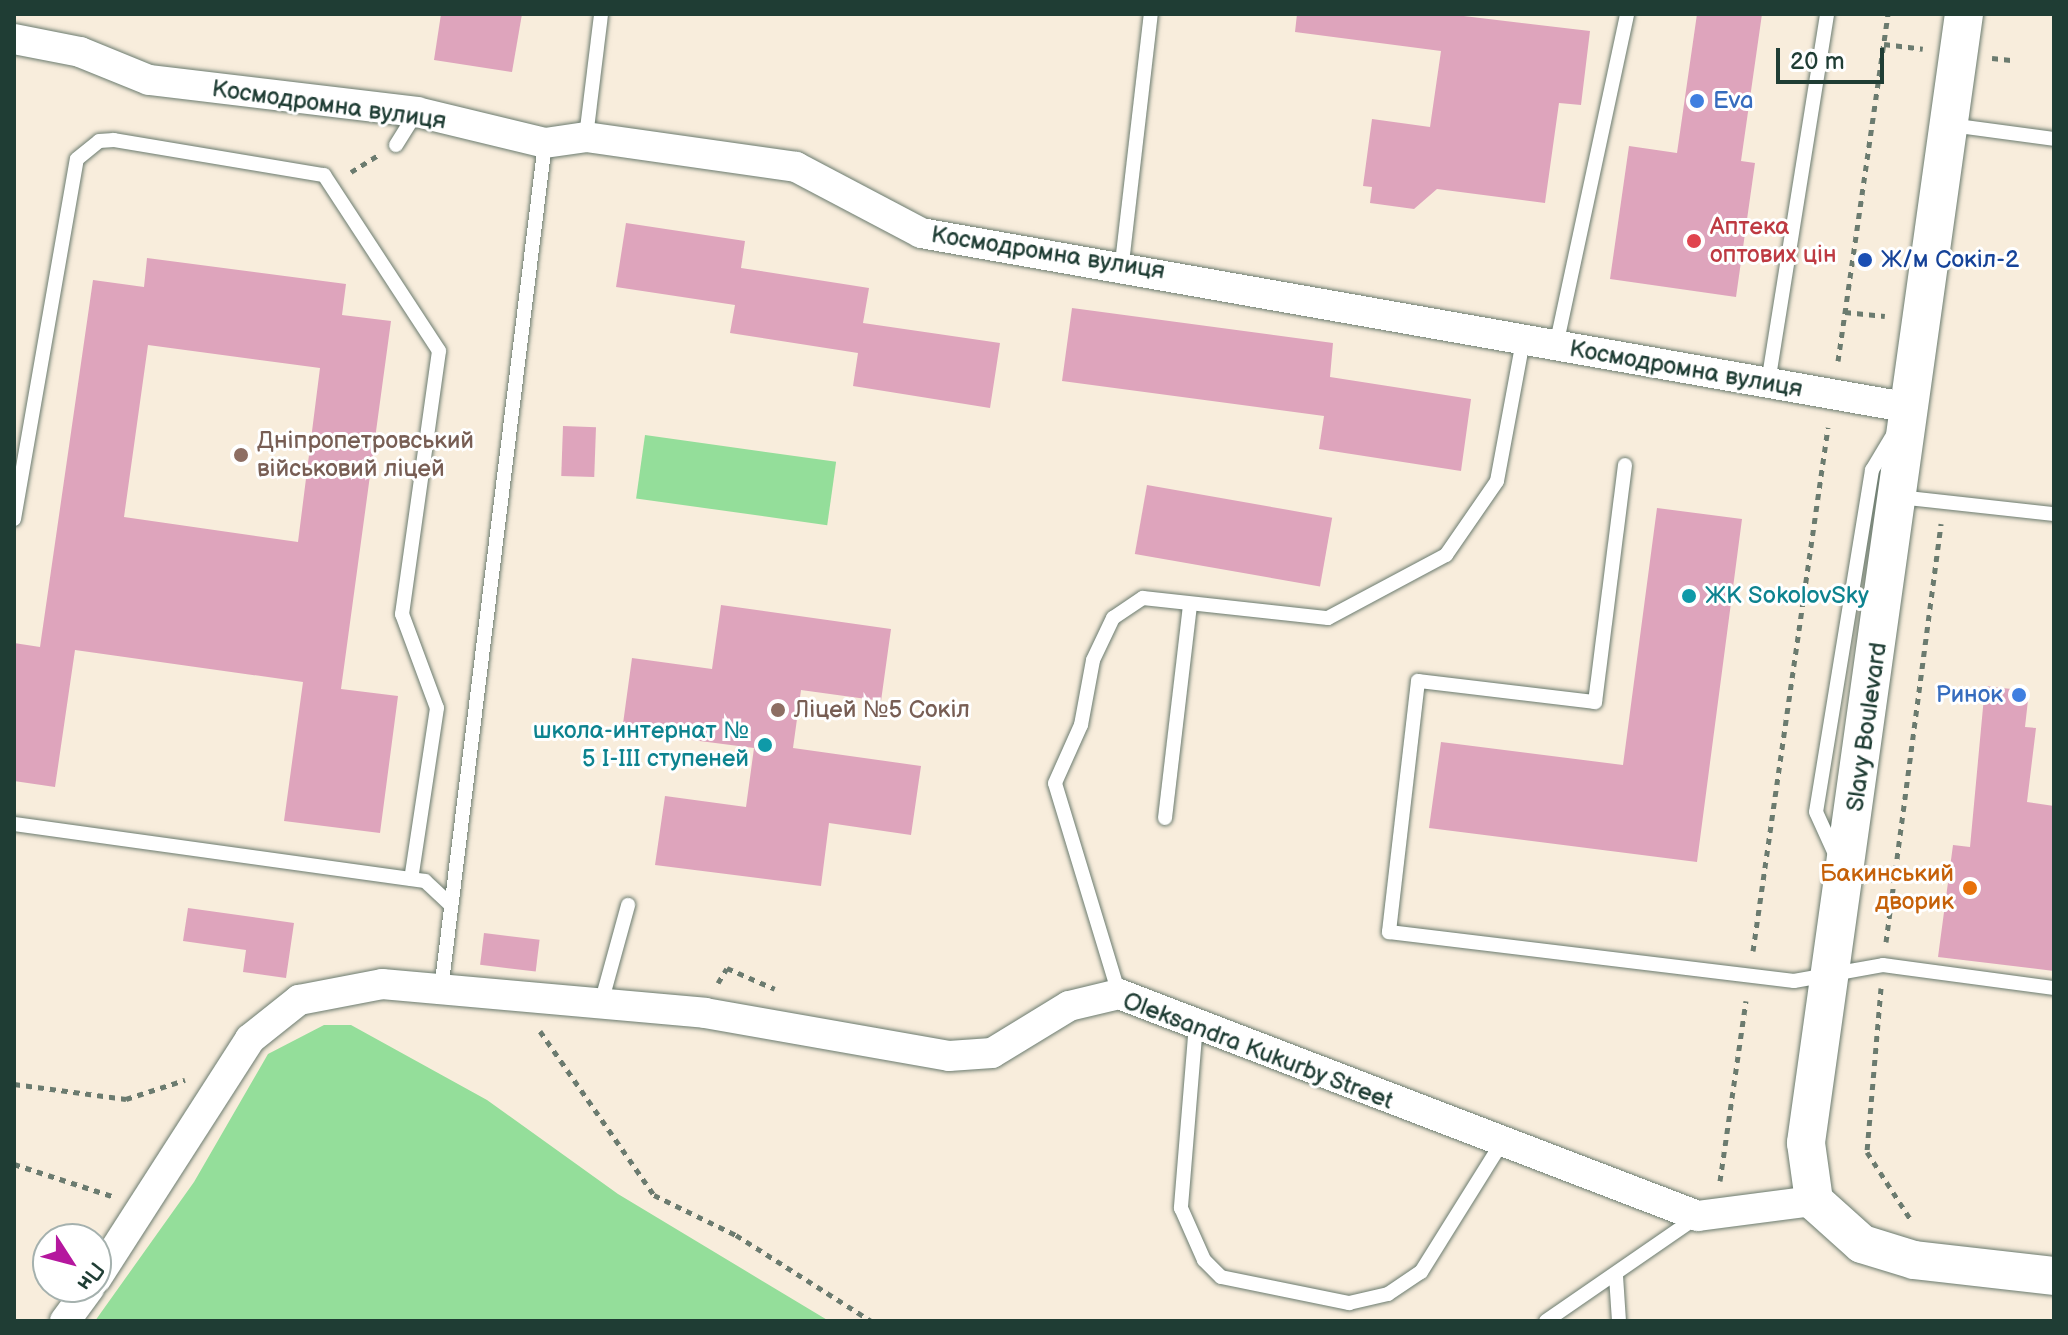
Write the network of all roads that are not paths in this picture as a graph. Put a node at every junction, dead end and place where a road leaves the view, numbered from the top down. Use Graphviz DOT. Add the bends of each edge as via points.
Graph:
graph roads {
  1 [pos="601,14"];
  2 [pos="1151,14"];
  3 [pos="1627,14"];
  4 [pos="1827,14"];
  5 [pos="1964,14"];
  6 [pos="14,39"];
  7 [pos="417,112"];
  8 [pos="1950,125"];
  9 [pos="586,137"];
  10 [pos="2054,139"];
  11 [pos="545,143"];
  12 [pos="396,145"];
  13 [pos="1122,263"];
  14 [pos="1523,341"];
  15 [pos="1556,347"];
  16 [pos="1768,383"];
  17 [pos="1910,408"];
  18 [pos="1625,465"];
  19 [pos="1898,497"];
  20 [pos="2054,514"];
  21 [pos="14,519"];
  22 [pos="1190,604"];
  23 [pos="1165,818"];
  24 [pos="14,824"];
  25 [pos="411,879"];
  26 [pos="1847,879"];
  27 [pos="451,905"];
  28 [pos="628,905"];
  29 [pos="1833,971"];
  30 [pos="2054,988"];
  31 [pos="441,990"];
  32 [pos="1119,994"];
  33 [pos="600,1008"];
  34 [pos="1196,1024"];
  35 [pos="1503,1141"];
  36 [pos="1814,1201"];
  37 [pos="1707,1215"];
  38 [pos="112,1254"];
  39 [pos="1616,1276"];
  40 [pos="2054,1276"];
  41 [pos="78,1303"];
  42 [pos="65,1321"];
  43 [pos="1546,1321"];
  44 [pos="1619,1321"];
  1 -- 9 [label="lane"];
  2 -- 13 [label="lane"];
  3 -- 15 [label="lane"];
  4 -- 16 [label="lane"];
  5 -- 8 [label="street, Slavy Boulevard"];
  6 -- 7 [label="street, Космодромна вулиця" via="80,52 149,80"];
  7 -- 11 [label="street, Космодромна вулиця"];
  7 -- 12 [label="lane"];
  8 -- 10 [label="lane"];
  8 -- 17 [label="street, Slavy Boulevard"];
  9 -- 11 [label="street, Космодромна вулиця"];
  9 -- 13 [label="street, Космодромна вулиця" via="796,167 921,233"];
  11 -- 27 [label="lane"];
  13 -- 14 [label="street, Космодромна вулиця"];
  14 -- 15 [label="street, Космодромна вулиця"];
  14 -- 22 [label="lane" via="1497,481 1446,555 1328,618"];
  15 -- 16 [label="street, Космодромна вулиця"];
  16 -- 17 [label="street, Космодромна вулиця"];
  17 -- 19 [label="street, Slavy Boulevard"];
  17 -- 26 [label="lane" via="1872,470 1816,812"];
  18 -- 29 [label="lane" via="1595,702 1418,681 1389,932 1794,981"];
  19 -- 20 [label="lane"];
  19 -- 26 [label="street, Slavy Boulevard"];
  21 -- 25 [label="lane" via="72,174 87,148 114,140 324,175 439,351 402,614 437,708"];
  22 -- 23 [label="lane"];
  22 -- 32 [label="lane" via="1143,598 1113,618 1093,660 1081,725 1055,783"];
  24 -- 25 [label="lane"];
  25 -- 27 [label="lane" via="425,881"];
  26 -- 29 [label="street, Slavy Boulevard"];
  27 -- 31 [label="lane"];
  28 -- 33 [label="lane"];
  29 -- 30 [label="lane" via="1883,965"];
  29 -- 36 [label="street, Slavy Boulevard" via="1806,1143"];
  31 -- 33 [label="street, Oleksandra Kukurby Street"];
  31 -- 38 [label="street, Oleksandra Kukurby Street" via="382,984 299,1000 250,1039"];
  32 -- 33 [label="street, Oleksandra Kukurby Street" via="1069,1006 992,1053 949,1056 705,1013"];
  32 -- 34 [label="street, Oleksandra Kukurby Street"];
  34 -- 35 [label="street, Oleksandra Kukurby Street"];
  34 -- 35 [label="lane" via="1181,1208 1204,1260 1221,1277 1349,1303 1388,1294 1421,1272"];
  35 -- 37 [label="street, Oleksandra Kukurby Street"];
  36 -- 37 [label="street, Oleksandra Kukurby Street"];
  36 -- 40 [label="street" via="1862,1244 1914,1260"];
  37 -- 39 [label="lane"];
  39 -- 43 [label="lane"];
  39 -- 44 [label="lane"];
  41 -- 42 [label="street"];
}
